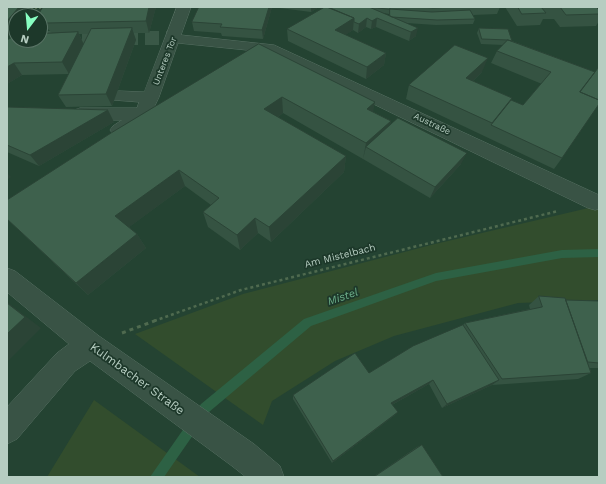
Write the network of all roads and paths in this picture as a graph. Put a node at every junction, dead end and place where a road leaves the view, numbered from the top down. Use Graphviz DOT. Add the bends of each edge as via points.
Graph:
graph roads {
  1 [pos="184,7"];
  2 [pos="173,38"];
  3 [pos="120,96"];
  4 [pos="151,97"];
  5 [pos="64,114"];
  6 [pos="143,114"];
  7 [pos="106,139"];
  8 [pos="595,202"];
  9 [pos="7,278"];
  10 [pos="97,350"];
  11 [pos="7,429"];
  12 [pos="270,477"];
  1 -- 2 [label="street, Unteres Tor"];
  2 -- 4 [label="street, Unteres Tor"];
  2 -- 8 [label="street, Austraße" via="269,48"];
  3 -- 4 [label="street"];
  4 -- 6 [label="street, Unteres Tor"];
  5 -- 6 [label="street"];
  6 -- 7 [label="street"];
  8 -- 10 [label="path, Am Mistelbach" via="241,290"];
  9 -- 10 [label="street, Kulmbacher Straße"];
  10 -- 11 [label="street" via="66,362"];
  10 -- 12 [label="street, Kulmbacher Straße"];
}
